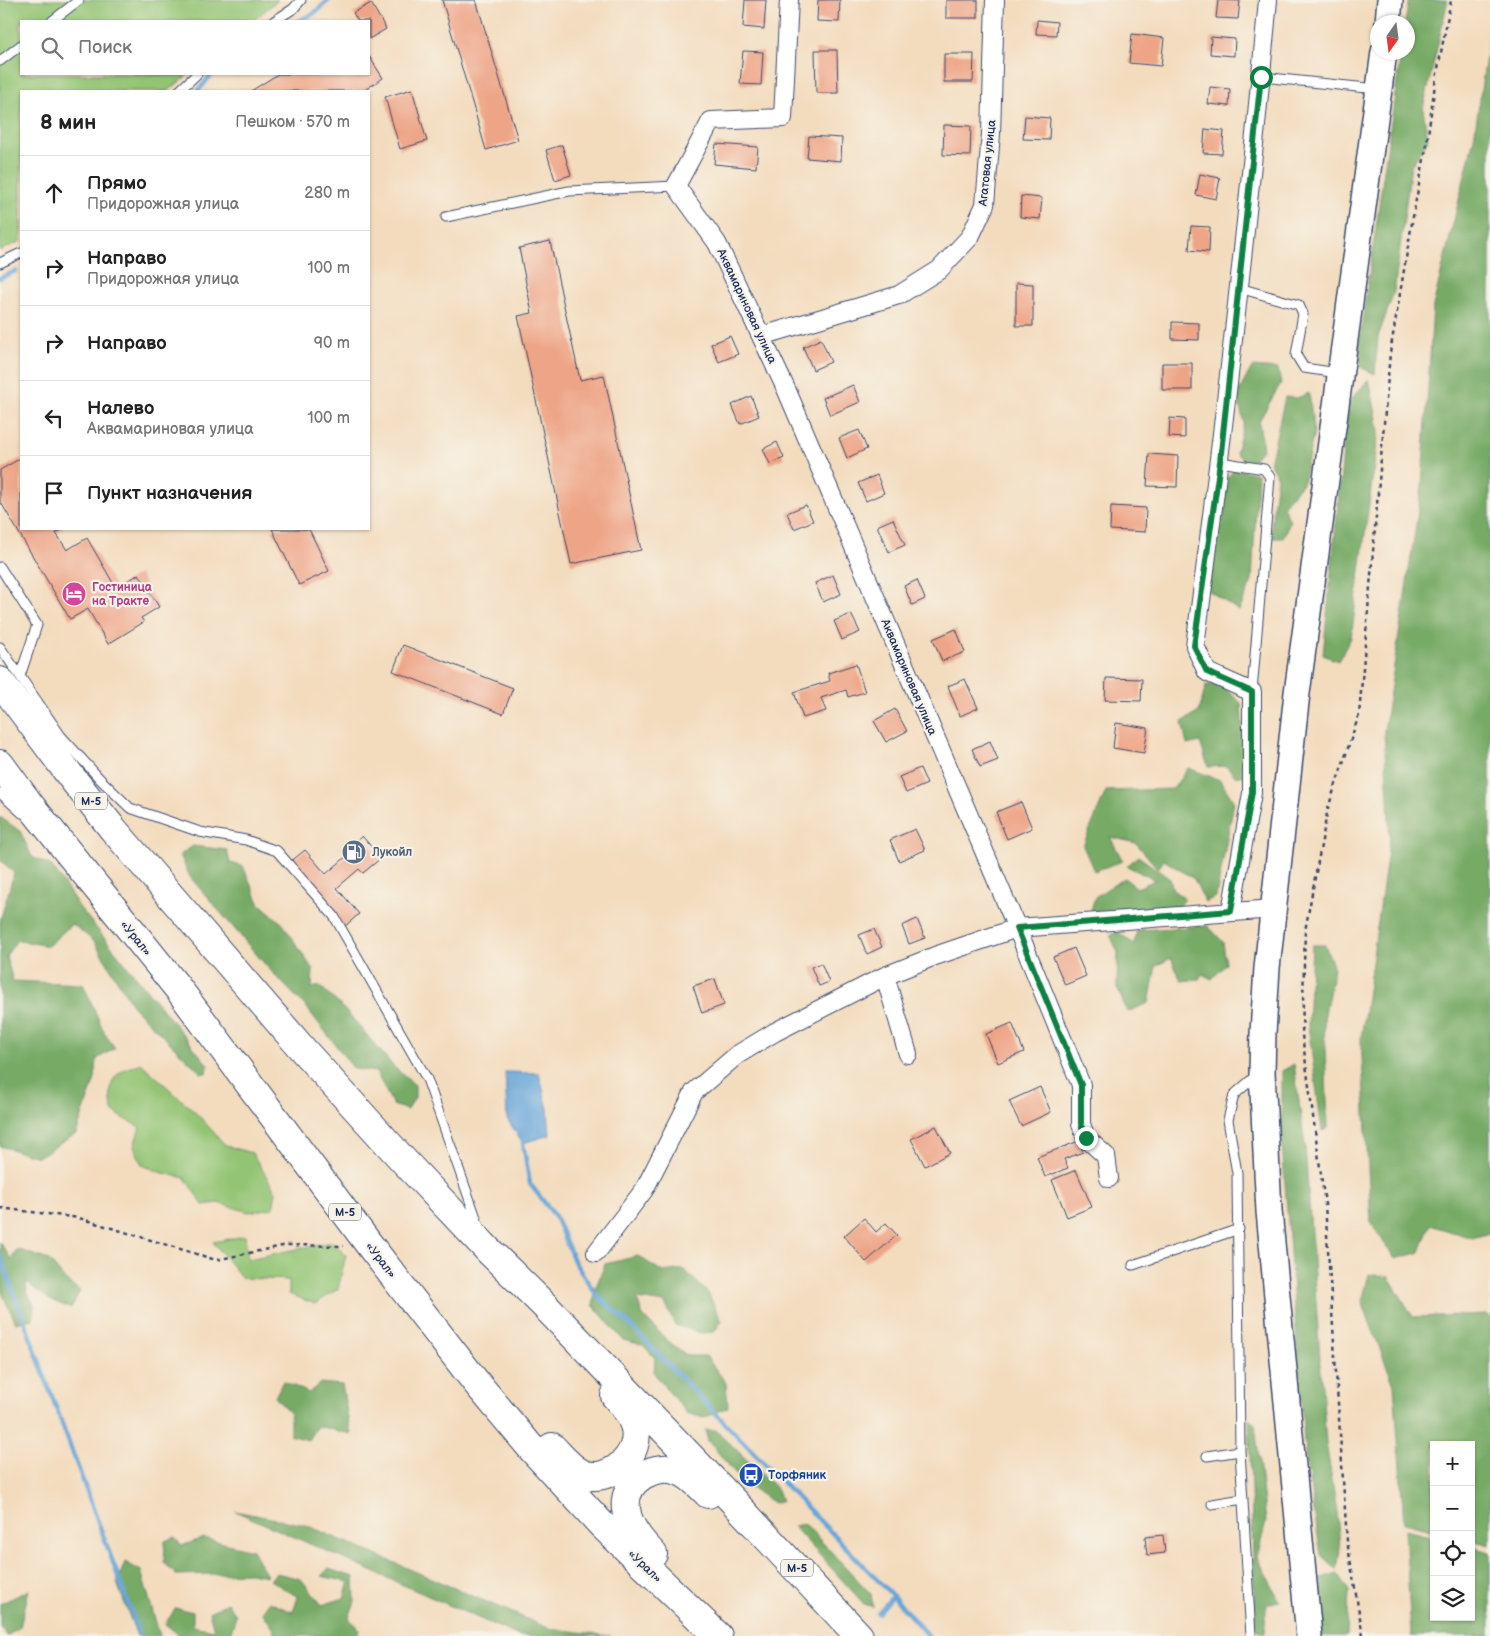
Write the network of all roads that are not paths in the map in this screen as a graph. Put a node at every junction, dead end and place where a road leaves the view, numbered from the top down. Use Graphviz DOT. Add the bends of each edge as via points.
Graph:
graph roads {
  1 [pos="79,0"];
  2 [pos="301,0"];
  3 [pos="789,0"];
  4 [pos="995,0"];
  5 [pos="1268,0"];
  6 [pos="1390,0"];
  7 [pos="1389,15"];
  8 [pos="53,20"];
  9 [pos="276,20"];
  10 [pos="20,46"];
  11 [pos="1383,60"];
  12 [pos="0,61"];
  13 [pos="197,75"];
  14 [pos="1261,77"];
  15 [pos="180,90"];
  16 [pos="1380,90"];
  17 [pos="676,186"];
  18 [pos="446,217"];
  19 [pos="20,253"];
  20 [pos="0,262"];
  21 [pos="1239,288"];
  22 [pos="762,336"];
  23 [pos="1341,374"];
  24 [pos="1220,462"];
  25 [pos="0,566"];
  26 [pos="0,647"];
  27 [pos="10,678"];
  28 [pos="1252,692"];
  29 [pos="0,764"];
  30 [pos="0,794"];
  31 [pos="70,856"];
  32 [pos="1274,909"];
  33 [pos="1231,911"];
  34 [pos="1017,928"];
  35 [pos="885,976"];
  36 [pos="908,1054"];
  37 [pos="1262,1072"];
  38 [pos="1109,1178"];
  39 [pos="1239,1229"];
  40 [pos="488,1250"];
  41 [pos="596,1253"];
  42 [pos="1133,1265"];
  43 [pos="544,1305"];
  44 [pos="475,1381"];
  45 [pos="1240,1451"];
  46 [pos="1207,1456"];
  47 [pos="1243,1499"];
  48 [pos="1212,1504"];
  49 [pos="809,1581"];
  50 [pos="718,1636"];
  51 [pos="859,1636"];
  52 [pos="1251,1636"];
  53 [pos="1309,1636"];
  1 -- 8 [label="lane"];
  2 -- 9 [label="lane"];
  3 -- 17 [label="street" via="783,118 711,122"];
  4 -- 22 [label="street, Агатовая улица" via="991,134 985,205 970,237 939,270 899,295"];
  5 -- 14 [label="street"];
  6 -- 7 [label="main road"];
  10 -- 12 [label="lane"];
  11 -- 16 [label="main road"];
  13 -- 15 [label="lane"];
  14 -- 16 [label="lane"];
  14 -- 21 [label="street"];
  16 -- 23 [label="main road"];
  17 -- 18 [label="lane" via="569,191"];
  17 -- 22 [label="street, Аквамариновая улица" via="717,243"];
  19 -- 20 [label="lane"];
  21 -- 23 [label="lane" via="1299,305 1303,314 1296,355 1304,368"];
  21 -- 24 [label="street"];
  22 -- 34 [label="street, Аквамариновая улица"];
  23 -- 32 [label="main road" via="1297,694"];
  24 -- 28 [label="street" via="1194,646 1207,672"];
  24 -- 28 [label="lane" via="1264,469 1270,477"];
  25 -- 27 [label="lane" via="38,625"];
  26 -- 27 [label="lane"];
  27 -- 40 [label="highway, М-5" via="72,778 187,916 311,1058"];
  27 -- 40 [label="lane" via="130,808 200,832 246,840 277,851 334,916 427,1079"];
  28 -- 33 [label="street" via="1252,792"];
  29 -- 31 [label="highway, «Урал» / М-5"];
  30 -- 31 [label="lane"];
  31 -- 44 [label="highway, «Урал» / М-5" via="177,987"];
  32 -- 33 [label="street"];
  32 -- 37 [label="main road" via="1267,968"];
  33 -- 34 [label="street"];
  34 -- 35 [label="street"];
  34 -- 38 [label="street, Аквамариновая улица" via="1081,1085 1081,1124 1086,1138 1106,1156"];
  35 -- 36 [label="street"];
  35 -- 41 [label="street" via="744,1050 694,1092 644,1190"];
  37 -- 39 [label="lane" via="1234,1095 1228,1120 1237,1173"];
  37 -- 53 [label="main road" via="1269,1211"];
  39 -- 42 [label="lane"];
  39 -- 45 [label="lane"];
  40 -- 43 [label="highway, М-5"];
  43 -- 44 [label="highway" via="578,1355 624,1406 635,1425 636,1441 625,1461 613,1471 598,1476 582,1473"];
  43 -- 49 [label="highway, М-5"];
  44 -- 50 [label="highway, «Урал» / М-5" via="603,1526"];
  45 -- 46 [label="lane"];
  45 -- 47 [label="lane"];
  47 -- 48 [label="lane"];
  47 -- 52 [label="lane"];
  49 -- 50 [label="highway" via="762,1547 681,1472 668,1468 653,1470 639,1478 628,1490 625,1500 630,1526 644,1545 699,1601"];
  49 -- 51 [label="highway, М-5"];
}
